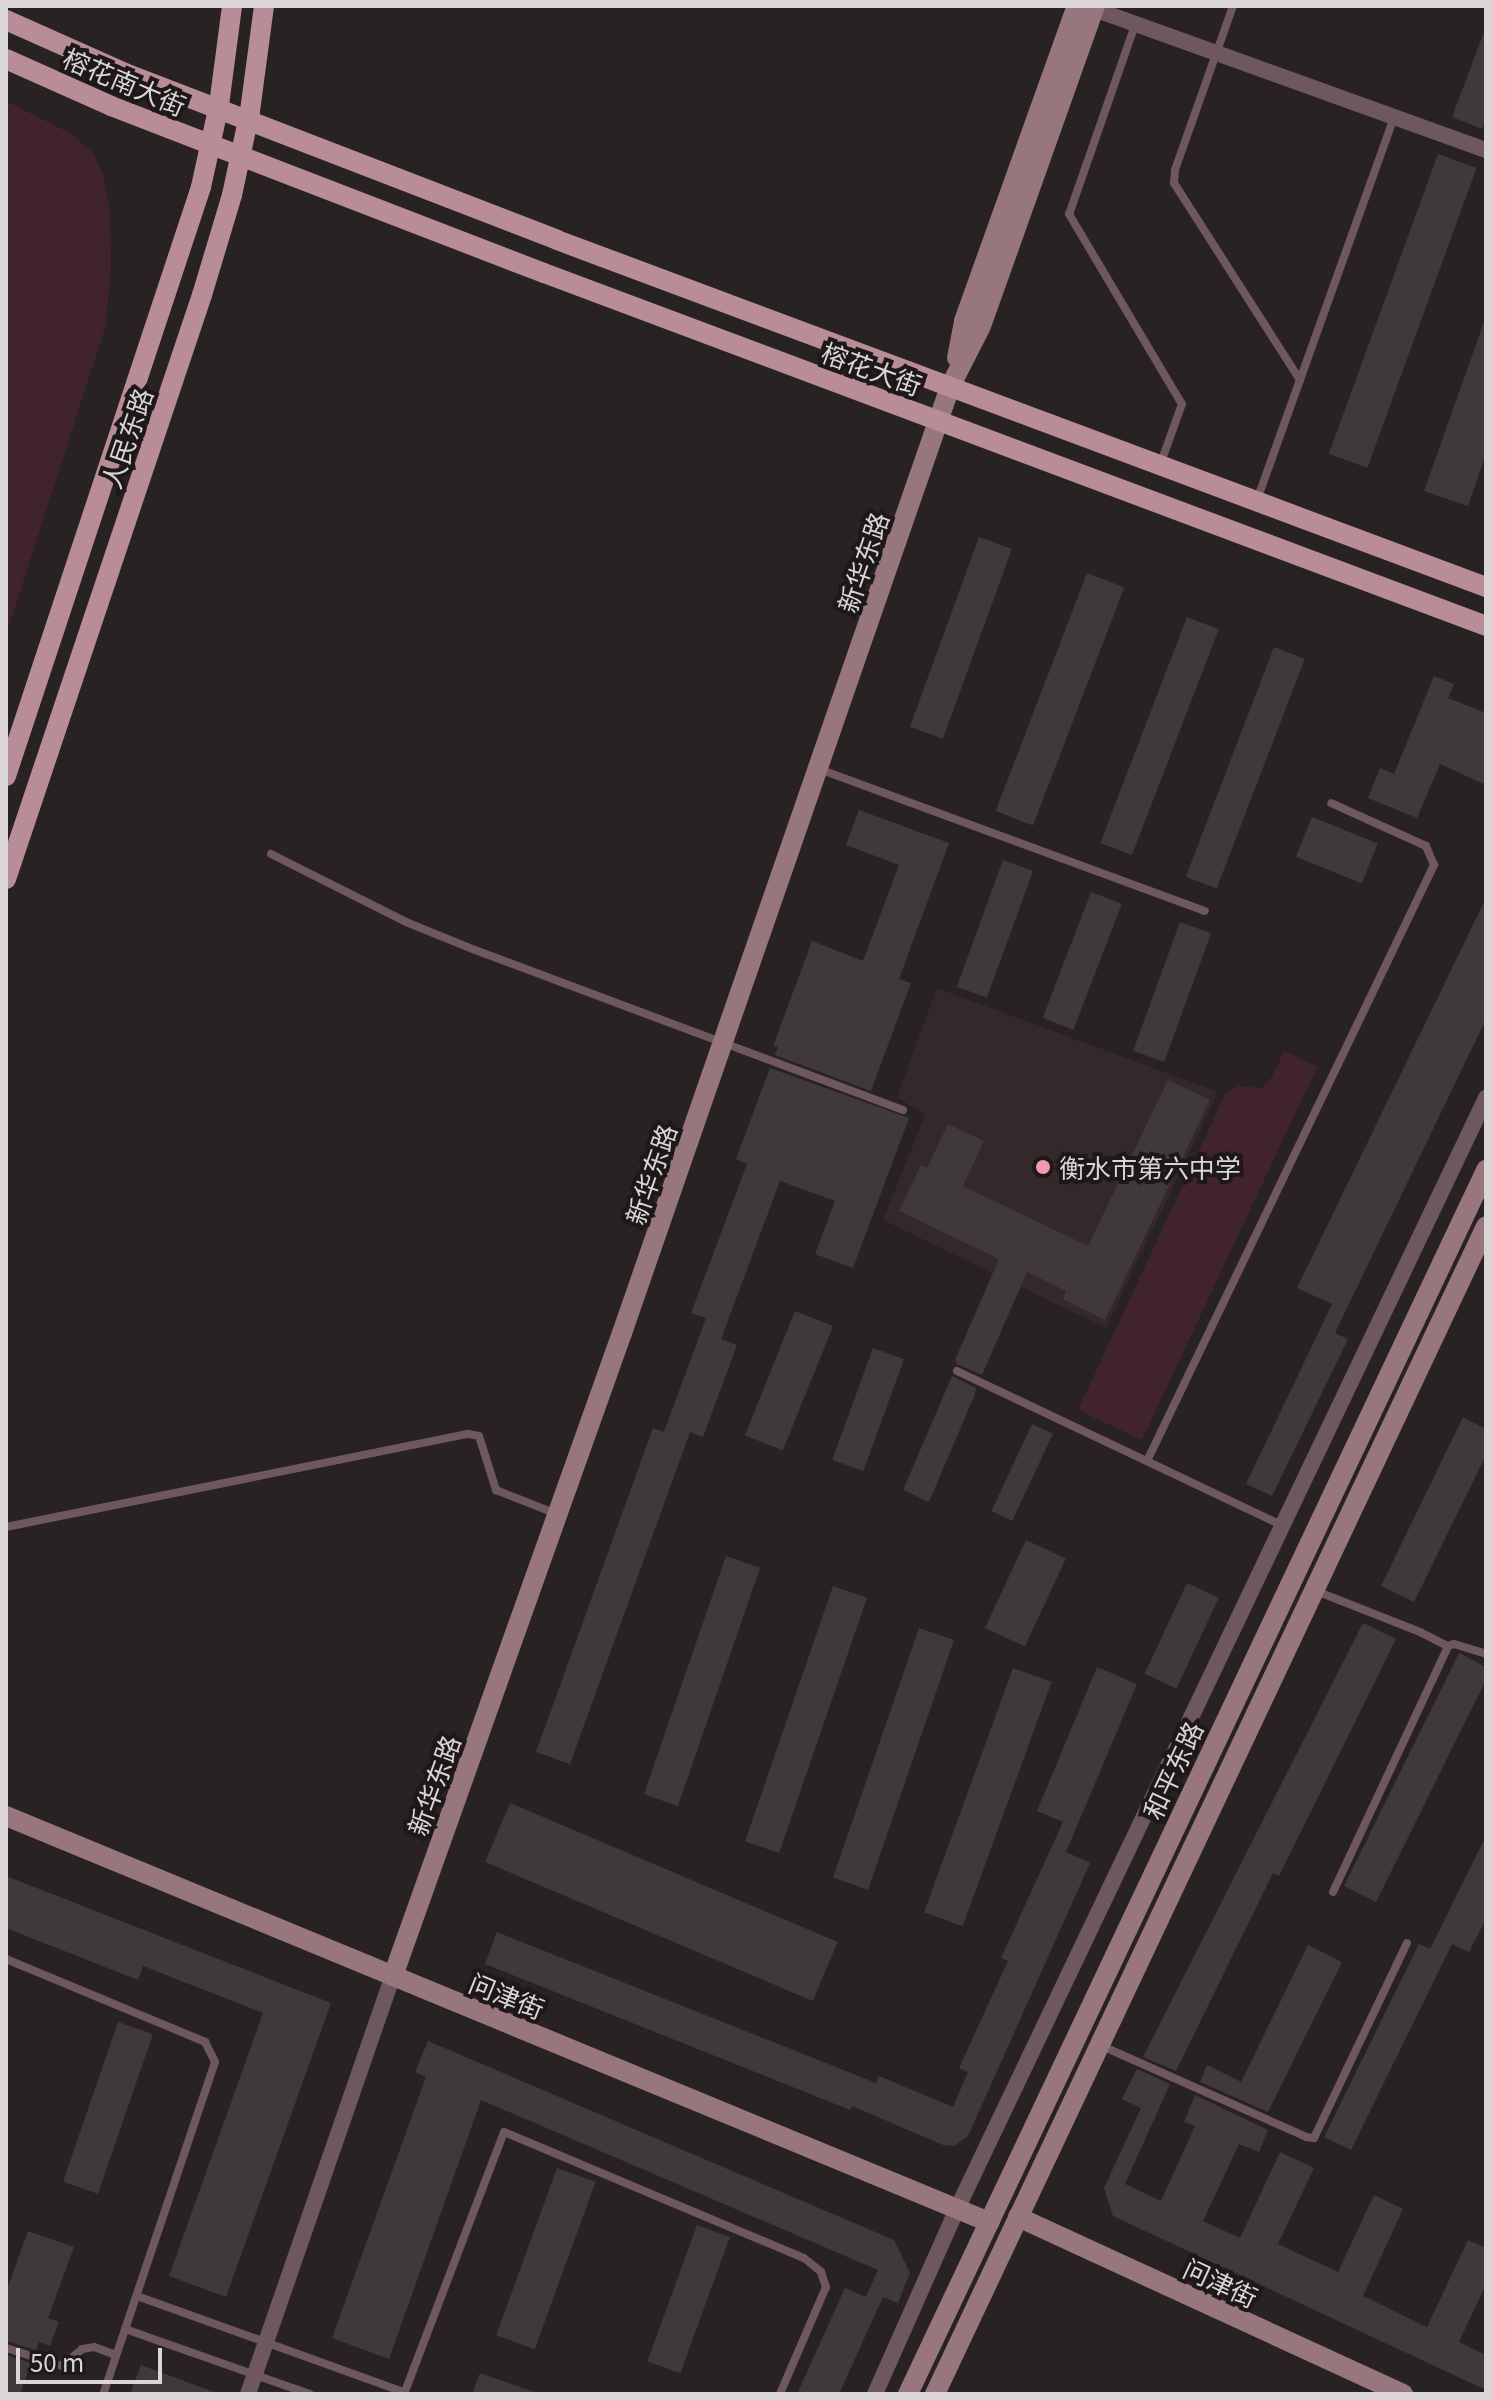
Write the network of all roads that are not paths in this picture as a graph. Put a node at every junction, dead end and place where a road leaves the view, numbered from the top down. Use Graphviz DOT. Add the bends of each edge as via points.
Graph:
graph roads {
  1 [pos="232,6"];
  2 [pos="264,6"];
  3 [pos="1233,6"];
  4 [pos="1089,7"];
  5 [pos="6,20"];
  6 [pos="1136,24"];
  7 [pos="1216,53"];
  8 [pos="6,59"];
  9 [pos="233,115"];
  10 [pos="1394,117"];
  11 [pos="225,150"];
  12 [pos="1486,150"];
  13 [pos="1300,380"];
  14 [pos="950,387"];
  15 [pos="939,420"];
  16 [pos="1160,465"];
  17 [pos="1257,502"];
  18 [pos="1486,587"];
  19 [pos="1486,626"];
  20 [pos="818,768"];
  21 [pos="6,776"];
  22 [pos="1331,803"];
  23 [pos="271,854"];
  24 [pos="6,879"];
  25 [pos="1205,911"];
  26 [pos="723,1042"];
  27 [pos="1486,1098"];
  28 [pos="903,1110"];
  29 [pos="1486,1170"];
  30 [pos="1486,1226"];
  31 [pos="957,1371"];
  32 [pos="1147,1461"];
  33 [pos="557,1514"];
  34 [pos="1283,1526"];
  35 [pos="6,1527"];
  36 [pos="1313,1589"];
  37 [pos="1448,1646"];
  38 [pos="1486,1654"];
  39 [pos="6,1816"];
  40 [pos="1333,1892"];
  41 [pos="1407,1943"];
  42 [pos="6,1959"];
  43 [pos="393,1976"];
  44 [pos="1099,2044"];
  45 [pos="957,2209"];
  46 [pos="1018,2217"];
  47 [pos="989,2222"];
  48 [pos="137,2296"];
  49 [pos="125,2329"];
  50 [pos="266,2342"];
  51 [pos="6,2348"];
  52 [pos="116,2355"];
  53 [pos="255,2374"];
  54 [pos="404,2393"];
  55 [pos="103,2394"];
  56 [pos="248,2394"];
  57 [pos="310,2394"];
  58 [pos="780,2394"];
  59 [pos="875,2394"];
  60 [pos="908,2394"];
  61 [pos="935,2394"];
  62 [pos="1403,2394"];
  1 -- 9 [label="main road, 人民东路"];
  2 -- 9 [label="main road, 人民东路"];
  3 -- 7 [label="lane"];
  4 -- 6 [label="street"];
  4 -- 14 [label="street, 新华东路" via="964,321"];
  5 -- 9 [label="main road, 榕花南大街"];
  6 -- 7 [label="street"];
  6 -- 16 [label="lane" via="1069,214 1182,404"];
  7 -- 10 [label="street"];
  7 -- 13 [label="lane" via="1174,183"];
  8 -- 11 [label="main road, 榕花南大街"];
  9 -- 11 [label="main road, 人民东路"];
  9 -- 11 [label="main road, 人民东路"];
  9 -- 14 [label="main road, 榕花大街"];
  10 -- 12 [label="street"];
  10 -- 13 [label="lane"];
  11 -- 15 [label="main road, 榕花大街"];
  11 -- 21 [label="main road, 人民东路" via="171,285"];
  11 -- 24 [label="main road, 人民东路" via="202,295"];
  13 -- 17 [label="lane"];
  14 -- 15 [label="street, 新华东路"];
  14 -- 16 [label="main road, 榕花大街"];
  15 -- 19 [label="main road, 榕花大街"];
  15 -- 20 [label="street, 新华东路"];
  16 -- 17 [label="main road, 榕花大街"];
  17 -- 18 [label="main road, 榕花大街"];
  20 -- 25 [label="lane"];
  20 -- 26 [label="street, 新华东路"];
  22 -- 32 [label="lane" via="1426,846 1434,865"];
  23 -- 26 [label="lane" via="406,922"];
  26 -- 28 [label="lane"];
  26 -- 33 [label="street, 新华东路"];
  27 -- 34 [label="street"];
  29 -- 47 [label="street, 和平东路"];
  30 -- 36 [label="street, 和平东路"];
  31 -- 32 [label="lane"];
  32 -- 34 [label="lane"];
  33 -- 35 [label="lane" via="496,1490 479,1436 468,1434"];
  33 -- 43 [label="street, 新华东路"];
  34 -- 45 [label="street"];
  36 -- 37 [label="lane"];
  36 -- 44 [label="street, 和平东路"];
  37 -- 38 [label="lane"];
  37 -- 40 [label="lane"];
  39 -- 43 [label="street, 问津街"];
  41 -- 44 [label="lane" via="1314,2138"];
  42 -- 48 [label="lane" via="205,2042 215,2062"];
  43 -- 45 [label="street, 问津街"];
  43 -- 50 [label="street"];
  44 -- 46 [label="street, 和平东路"];
  45 -- 47 [label="street, 问津街"];
  45 -- 59 [label="street"];
  46 -- 61 [label="street, 和平东路"];
  46 -- 62 [label="street, 问津街"];
  47 -- 60 [label="street, 和平东路"];
  48 -- 49 [label="lane"];
  48 -- 50 [label="lane"];
  49 -- 52 [label="lane"];
  49 -- 53 [label="lane"];
  50 -- 53 [label="street"];
  50 -- 54 [label="lane"];
  51 -- 52 [label="lane" via="62,2366 82,2349 94,2347"];
  52 -- 55 [label="lane"];
  53 -- 56 [label="street"];
  53 -- 57 [label="lane"];
  54 -- 58 [label="lane" via="504,2132 804,2258 821,2272 826,2287"];
}
